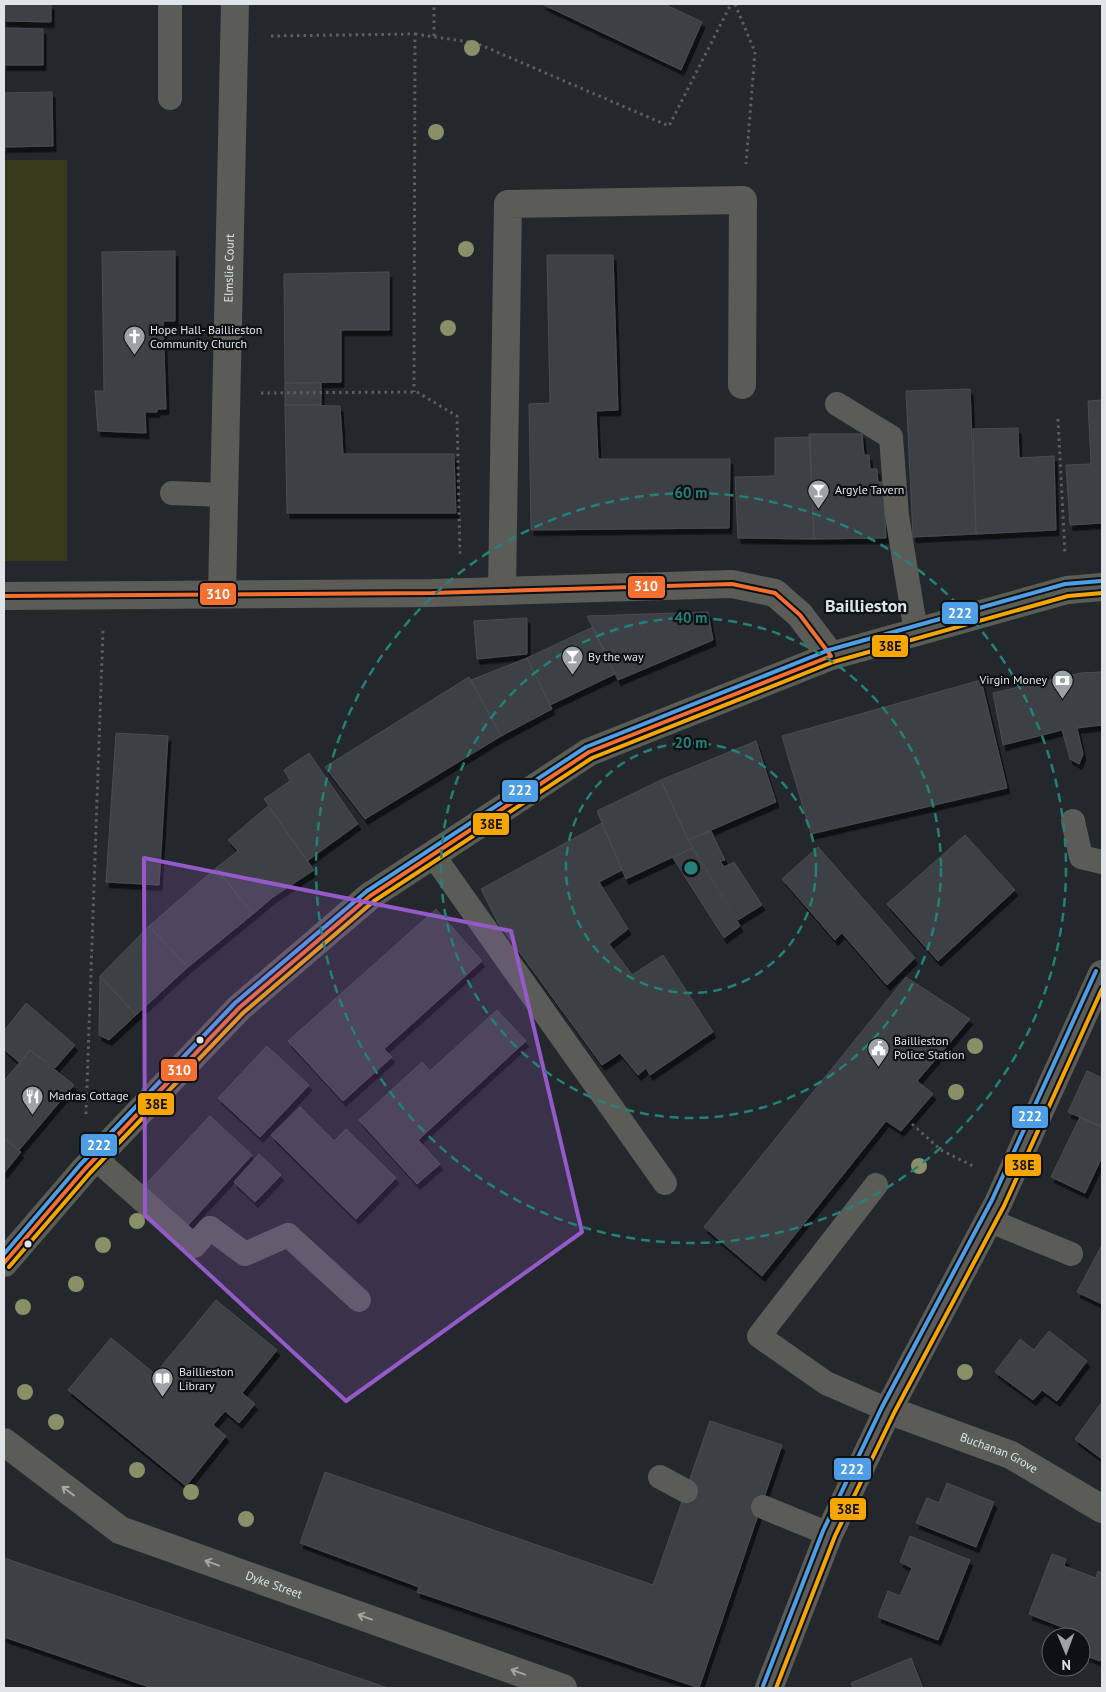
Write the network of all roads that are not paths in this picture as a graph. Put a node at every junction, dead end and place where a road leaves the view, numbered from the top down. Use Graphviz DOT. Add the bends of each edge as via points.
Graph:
graph roads {
  1 [pos="170,4"];
  2 [pos="235,4"];
  3 [pos="170,98"];
  4 [pos="742,385"];
  5 [pos="837,404"];
  6 [pos="172,493"];
  7 [pos="224,494"];
  8 [pos="1102,587"];
  9 [pos="502,591"];
  10 [pos="222,593"];
  11 [pos="4,596"];
  12 [pos="916,632"];
  13 [pos="831,656"];
  14 [pos="1072,821"];
  15 [pos="433,855"];
  16 [pos="1102,862"];
  17 [pos="1102,974"];
  18 [pos="90,1163"];
  19 [pos="665,1183"];
  20 [pos="876,1185"];
  21 [pos="988,1220"];
  22 [pos="1071,1254"];
  23 [pos="4,1263"];
  24 [pos="359,1300"];
  25 [pos="888,1410"];
  26 [pos="4,1442"];
  27 [pos="660,1477"];
  28 [pos="686,1491"];
  29 [pos="763,1507"];
  30 [pos="1102,1509"];
  31 [pos="829,1534"];
  32 [pos="564,1688"];
  33 [pos="769,1688"];
  1 -- 3 [label="lane"];
  2 -- 7 [label="street, Elmslie Court"];
  4 -- 9 [label="street" via="743,200 508,204"];
  5 -- 12 [label="lane" via="891,437 897,516"];
  6 -- 7 [label="lane"];
  7 -- 10 [label="street, Elmslie Court"];
  8 -- 12 [label="main road" via="1067,590"];
  9 -- 10 [label="street"];
  9 -- 13 [label="street" via="732,584 775,593 800,615"];
  10 -- 11 [label="street"];
  12 -- 13 [label="main road"];
  13 -- 15 [label="main road" via="589,752"];
  14 -- 16 [label="lane" via="1081,857"];
  15 -- 18 [label="main road" via="370,896 239,1008"];
  15 -- 19 [label="lane"];
  17 -- 21 [label="street"];
  18 -- 23 [label="main road"];
  18 -- 24 [label="lane" via="194,1246 210,1228 245,1254 288,1235"];
  20 -- 25 [label="lane" via="758,1336 826,1383"];
  21 -- 22 [label="lane"];
  21 -- 25 [label="street"];
  25 -- 30 [label="street, Buchanan Grove" via="1011,1455"];
  25 -- 31 [label="street"];
  32 -- 26 [label="street, Dyke Street, one-way" via="120,1530"];
  27 -- 28 [label="lane"];
  29 -- 31 [label="lane"];
  31 -- 33 [label="street"];
}
